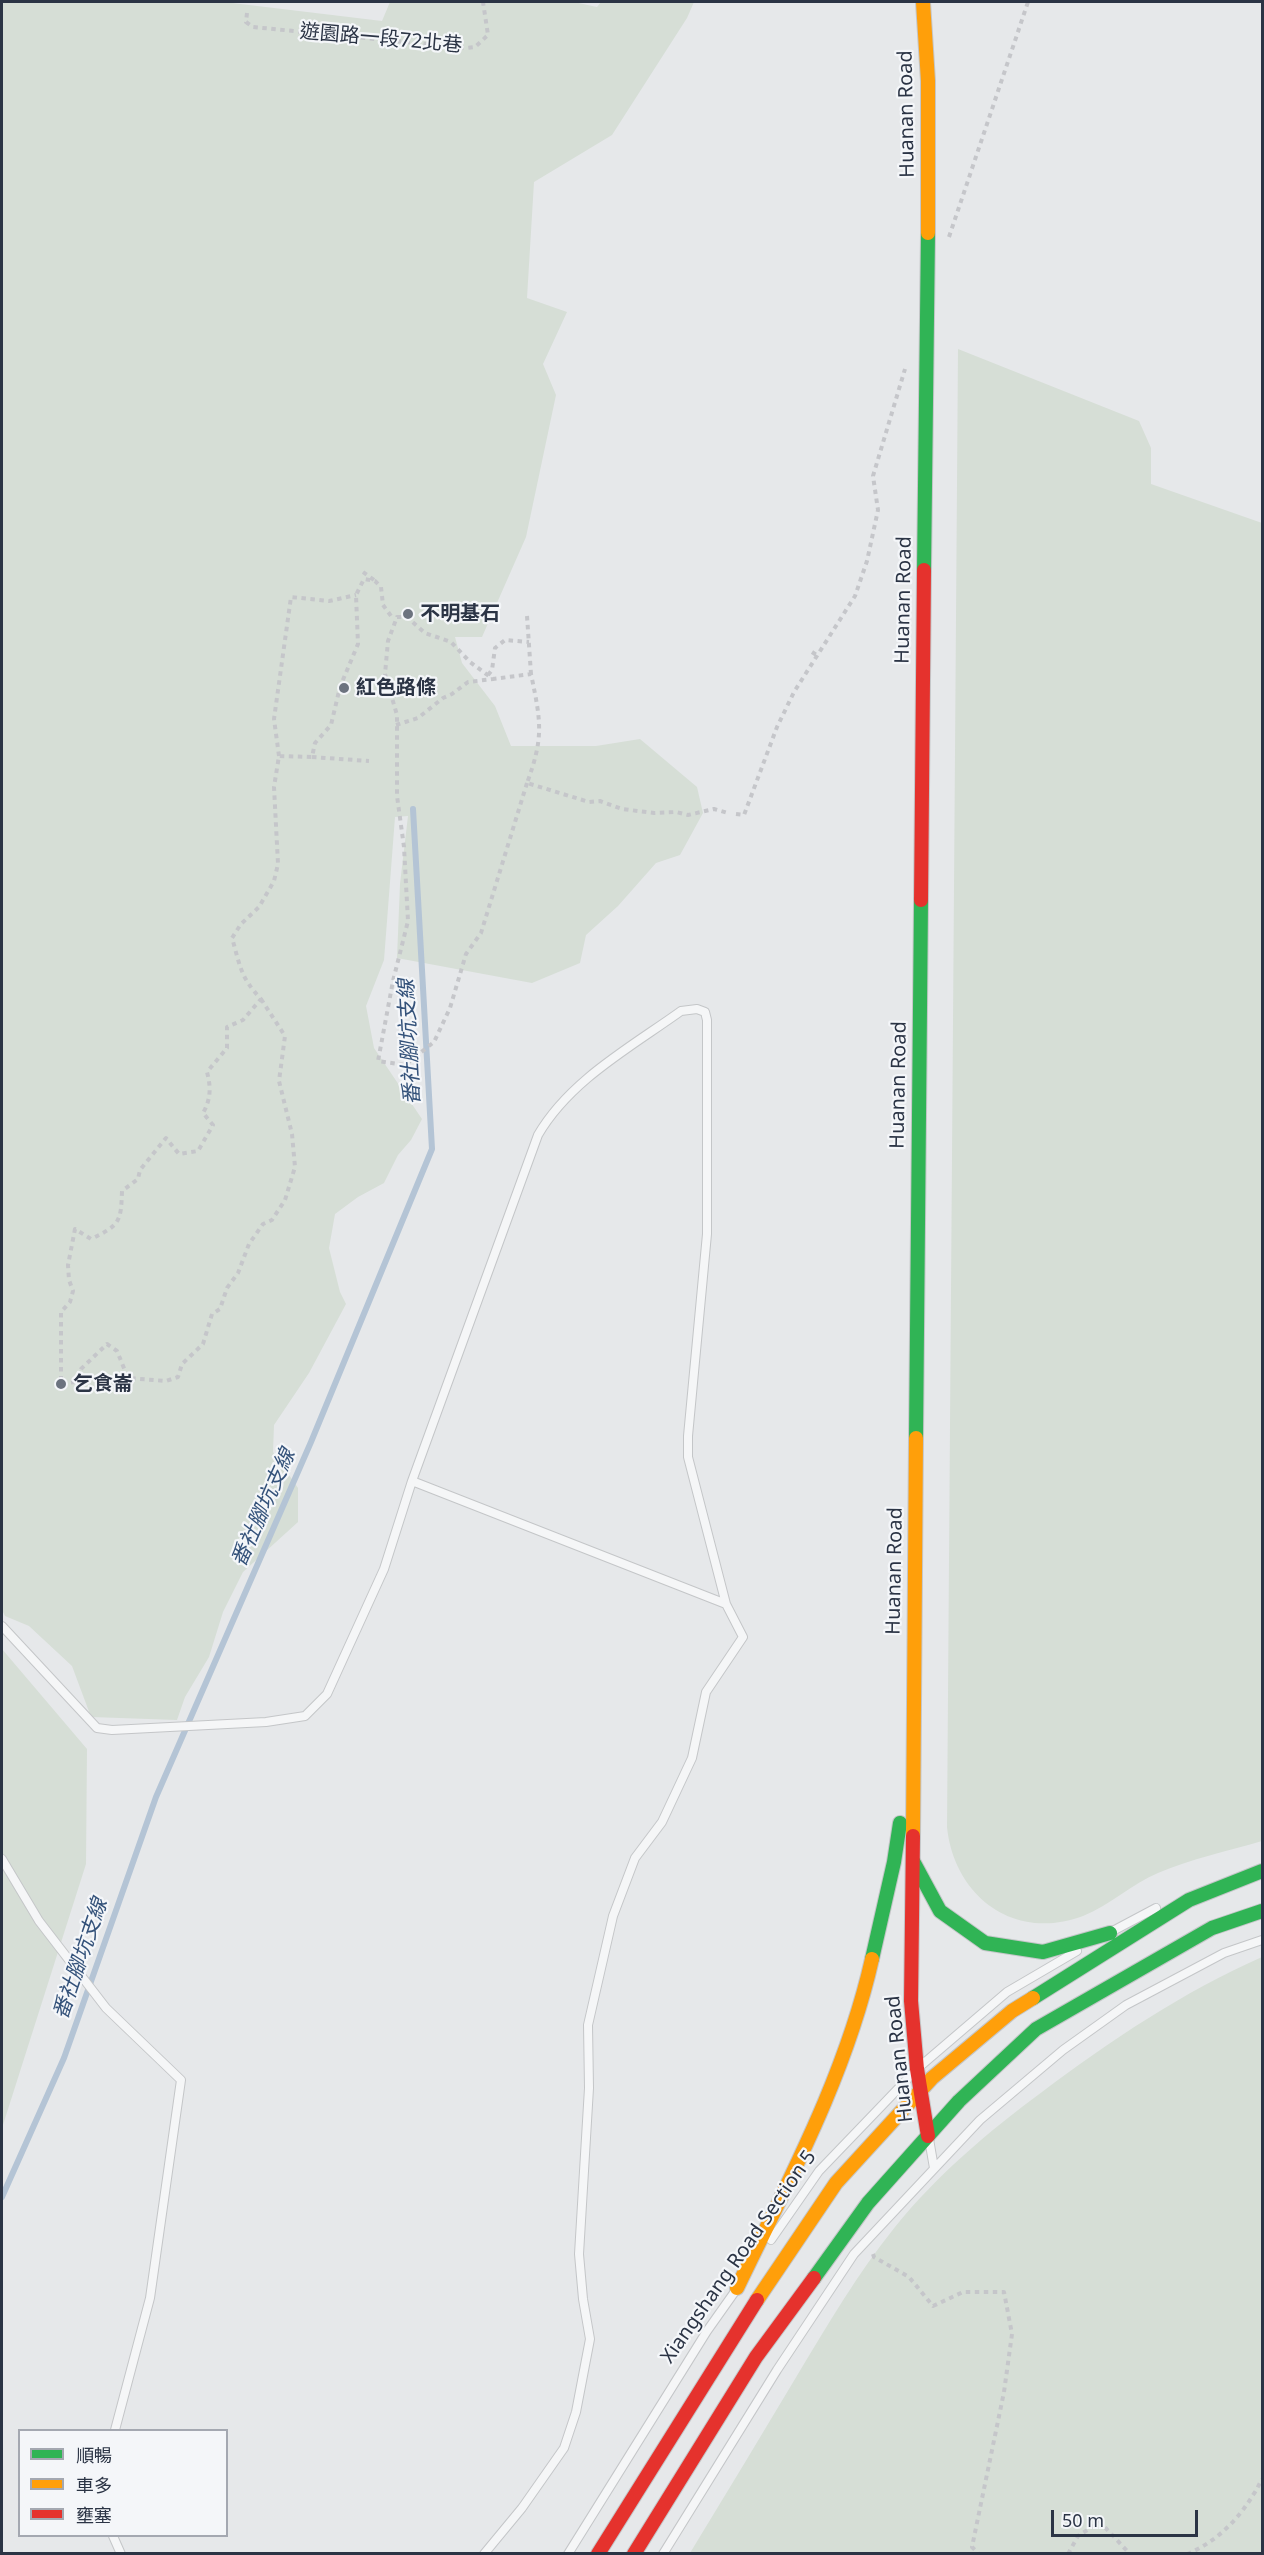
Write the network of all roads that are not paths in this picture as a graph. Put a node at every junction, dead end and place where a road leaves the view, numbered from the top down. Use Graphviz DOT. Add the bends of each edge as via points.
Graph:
graph roads {
  1 [pos="923,2"];
  2 [pos="412,1481"];
  3 [pos="726,1604"];
  4 [pos="2,1626"];
  5 [pos="912,1741"];
  6 [pos="911,1858"];
  7 [pos="2,1859"];
  8 [pos="1263,1871"];
  9 [pos="1199,1885"];
  10 [pos="1179,1895"];
  11 [pos="1169,1900"];
  12 [pos="1263,1911"];
  13 [pos="1110,1933"];
  14 [pos="1263,1940"];
  15 [pos="917,2069"];
  16 [pos="920,2090"];
  17 [pos="928,2136"];
  18 [pos="934,2168"];
  19 [pos="737,2288"];
  20 [pos="115,2429"];
  21 [pos="114,2537"];
  22 [pos="121,2553"];
  23 [pos="484,2553"];
  24 [pos="568,2553"];
  25 [pos="598,2553"];
  26 [pos="634,2553"];
  27 [pos="663,2553"];
  1 -- 5 [label="street, Huanan Road" via="928,186"];
  2 -- 3 [label="lane"];
  2 -- 3 [label="lane" via="522,1177 549,1116 604,1066 681,1011 705,1012 707,1234 688,1457"];
  2 -- 4 [label="lane" via="384,1569 327,1694 305,1716 266,1722 97,1728"];
  3 -- 23 [label="lane" via="743,1637 706,1692 692,1758 662,1822 635,1858 613,1916 588,2025 589,2088 579,2254 590,2339 576,2412 564,2448"];
  5 -- 6 [label="street, Huanan Road"];
  5 -- 19 [label="street" via="894,1862 863,2000 817,2121"];
  6 -- 13 [label="street" via="940,1911 986,1943 1043,1952"];
  6 -- 15 [label="street, Huanan Road" via="911,2001"];
  7 -- 20 [label="lane" via="39,1921 106,2008 181,2080 150,2298"];
  8 -- 16 [label="street, Xiangshang Road Section 5" via="1189,1900 1062,1979 1012,2011"];
  9 -- 10 [label="lane"];
  11 -- 13 [label="lane, Xiangshang Road Section 5"];
  12 -- 17 [label="street" via="1212,1928 1036,2029 959,2101"];
  13 -- 15 [label="lane, Xiangshang Road Section 5" via="1007,1992"];
  14 -- 18 [label="lane" via="1224,1953 1126,2005 1063,2049 980,2120"];
  15 -- 16 [label="street, Huanan Road"];
  15 -- 19 [label="lane, Xiangshang Road Section 5" via="819,2171"];
  16 -- 17 [label="street, Huanan Road"];
  16 -- 25 [label="street, Xiangshang Road Section 5" via="836,2183 728,2344"];
  17 -- 18 [label="lane, Huanan Road"];
  17 -- 26 [label="street" via="868,2203 756,2357"];
  18 -- 27 [label="lane" via="854,2254"];
  19 -- 24 [label="lane, Xiangshang Road Section 5"];
  21 -- 22 [label="lane"];
}
